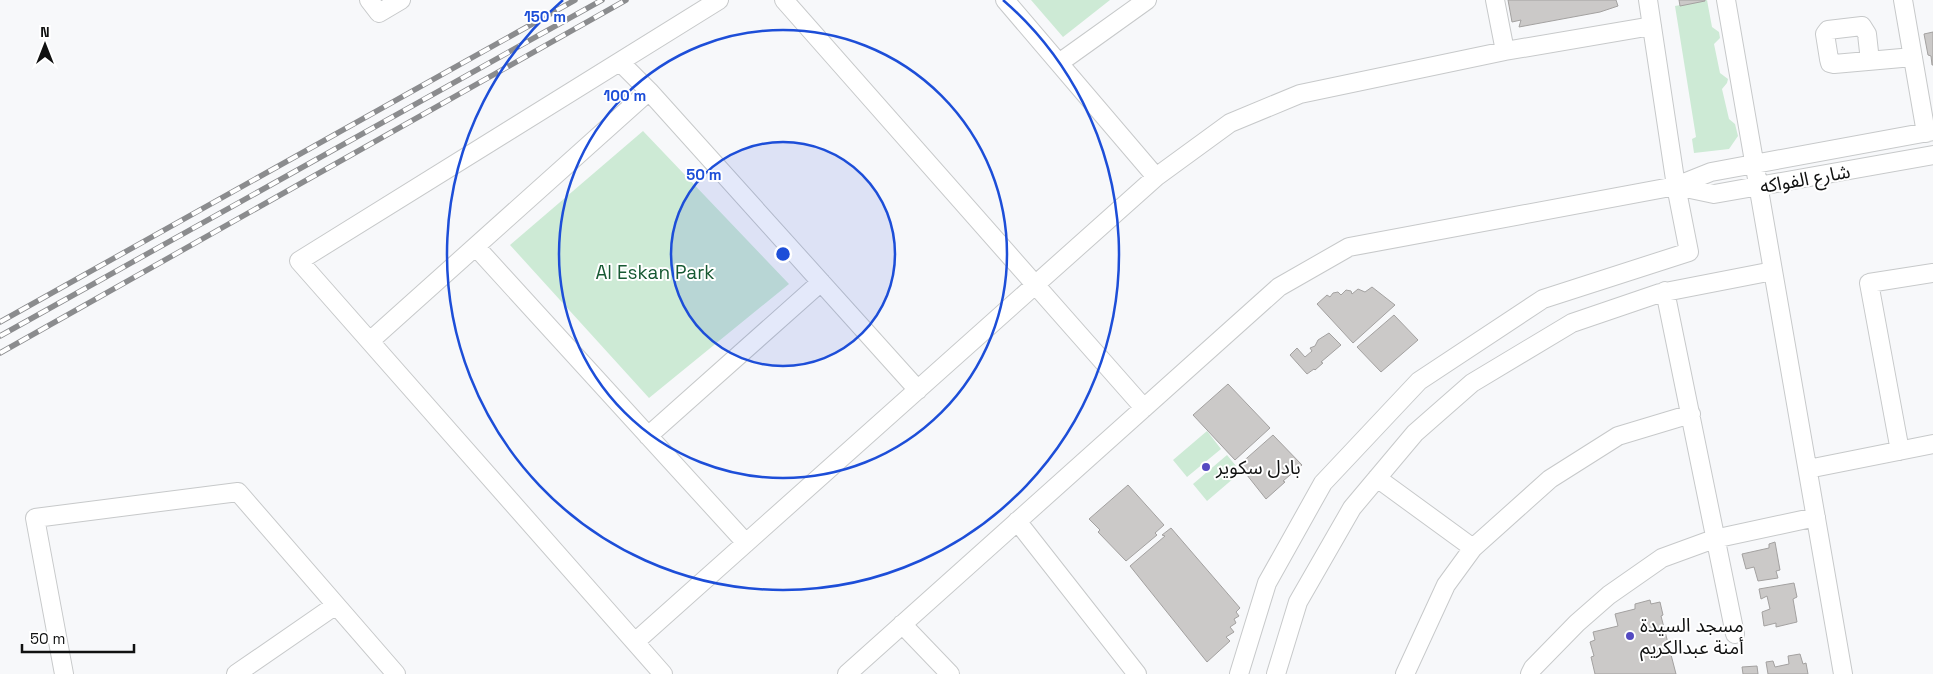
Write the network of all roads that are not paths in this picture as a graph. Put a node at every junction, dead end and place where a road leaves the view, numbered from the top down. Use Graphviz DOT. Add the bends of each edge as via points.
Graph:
graph roads {
  1 [pos="369,0"];
  2 [pos="401,0"];
  3 [pos="720,0"];
  4 [pos="784,0"];
  5 [pos="1005,0"];
  6 [pos="1147,0"];
  7 [pos="1495,0"];
  8 [pos="1648,0"];
  9 [pos="1726,0"];
  10 [pos="1903,0"];
  11 [pos="1652,26"];
  12 [pos="1505,51"];
  13 [pos="1913,57"];
  14 [pos="1870,61"];
  15 [pos="620,62"];
  16 [pos="1059,63"];
  17 [pos="1926,88"];
  18 [pos="649,91"];
  19 [pos="1929,132"];
  20 [pos="1933,155"];
  21 [pos="1755,163"];
  22 [pos="1156,177"];
  23 [pos="1676,186"];
  24 [pos="1759,188"];
  25 [pos="476,247"];
  26 [pos="1774,271"];
  27 [pos="1933,272"];
  28 [pos="821,282"];
  29 [pos="1035,285"];
  30 [pos="1665,291"];
  31 [pos="370,341"];
  32 [pos="918,390"];
  33 [pos="1144,408"];
  34 [pos="1691,414"];
  35 [pos="648,436"];
  36 [pos="1933,444"];
  37 [pos="1900,451"];
  38 [pos="1808,469"];
  39 [pos="1377,478"];
  40 [pos="1816,517"];
  41 [pos="1018,521"];
  42 [pos="1714,539"];
  43 [pos="746,543"];
  44 [pos="1473,548"];
  45 [pos="336,605"];
  46 [pos="902,624"];
  47 [pos="1735,634"];
  48 [pos="635,642"];
  49 [pos="64,674"];
  50 [pos="236,674"];
  51 [pos="396,674"];
  52 [pos="663,674"];
  53 [pos="847,674"];
  54 [pos="950,674"];
  55 [pos="1137,674"];
  56 [pos="1239,674"];
  57 [pos="1276,674"];
  58 [pos="1405,674"];
  59 [pos="1530,674"];
  60 [pos="1843,674"];
  1 -- 2 [label="street" via="379,13"];
  3 -- 15 [label="street"];
  4 -- 29 [label="street"];
  5 -- 16 [label="street"];
  6 -- 16 [label="street"];
  7 -- 12 [label="street"];
  8 -- 11 [label="street"];
  9 -- 21 [label="street"];
  10 -- 13 [label="street"];
  11 -- 12 [label="street"];
  11 -- 23 [label="street"];
  12 -- 22 [label="street" via="1300,94 1230,123"];
  13 -- 14 [label="street"];
  13 -- 17 [label="street"];
  15 -- 18 [label="street"];
  15 -- 31 [label="street" via="299,261"];
  16 -- 22 [label="street"];
  17 -- 19 [label="street"];
  18 -- 25 [label="street"];
  18 -- 28 [label="street"];
  19 -- 21 [label="street"];
  20 -- 24 [label="street, شارع الفواكه"];
  21 -- 23 [label="street" via="1711,172"];
  21 -- 24 [label="street"];
  22 -- 29 [label="street"];
  23 -- 24 [label="street, شارع الفواكه" via="1714,194"];
  23 -- 33 [label="street" via="1349,247 1279,287"];
  23 -- 56 [label="street" via="1689,252 1543,299 1419,381 1323,483 1267,583"];
  24 -- 26 [label="street"];
  25 -- 31 [label="street"];
  25 -- 35 [label="street"];
  26 -- 30 [label="street"];
  26 -- 38 [label="street"];
  27 -- 37 [label="street" via="1869,283"];
  28 -- 32 [label="street"];
  28 -- 35 [label="street"];
  29 -- 32 [label="street"];
  29 -- 33 [label="street"];
  30 -- 34 [label="street"];
  30 -- 39 [label="street" via="1572,323 1472,383 1415,433"];
  31 -- 48 [label="street"];
  32 -- 43 [label="street"];
  33 -- 41 [label="street"];
  34 -- 42 [label="street"];
  34 -- 44 [label="street" via="1618,436 1550,479"];
  35 -- 43 [label="street"];
  36 -- 37 [label="street"];
  37 -- 38 [label="street"];
  38 -- 40 [label="street"];
  39 -- 44 [label="street"];
  39 -- 57 [label="street" via="1352,508 1298,602"];
  40 -- 42 [label="street"];
  40 -- 60 [label="street"];
  41 -- 46 [label="street"];
  41 -- 55 [label="street"];
  42 -- 47 [label="street"];
  42 -- 59 [label="street" via="1662,558 1608,595 1576,623"];
  43 -- 48 [label="street"];
  44 -- 58 [label="street" via="1446,585"];
  45 -- 49 [label="street" via="238,492 35,518"];
  45 -- 50 [label="street"];
  45 -- 51 [label="street"];
  46 -- 53 [label="street"];
  46 -- 54 [label="street"];
  48 -- 52 [label="street"];
}
